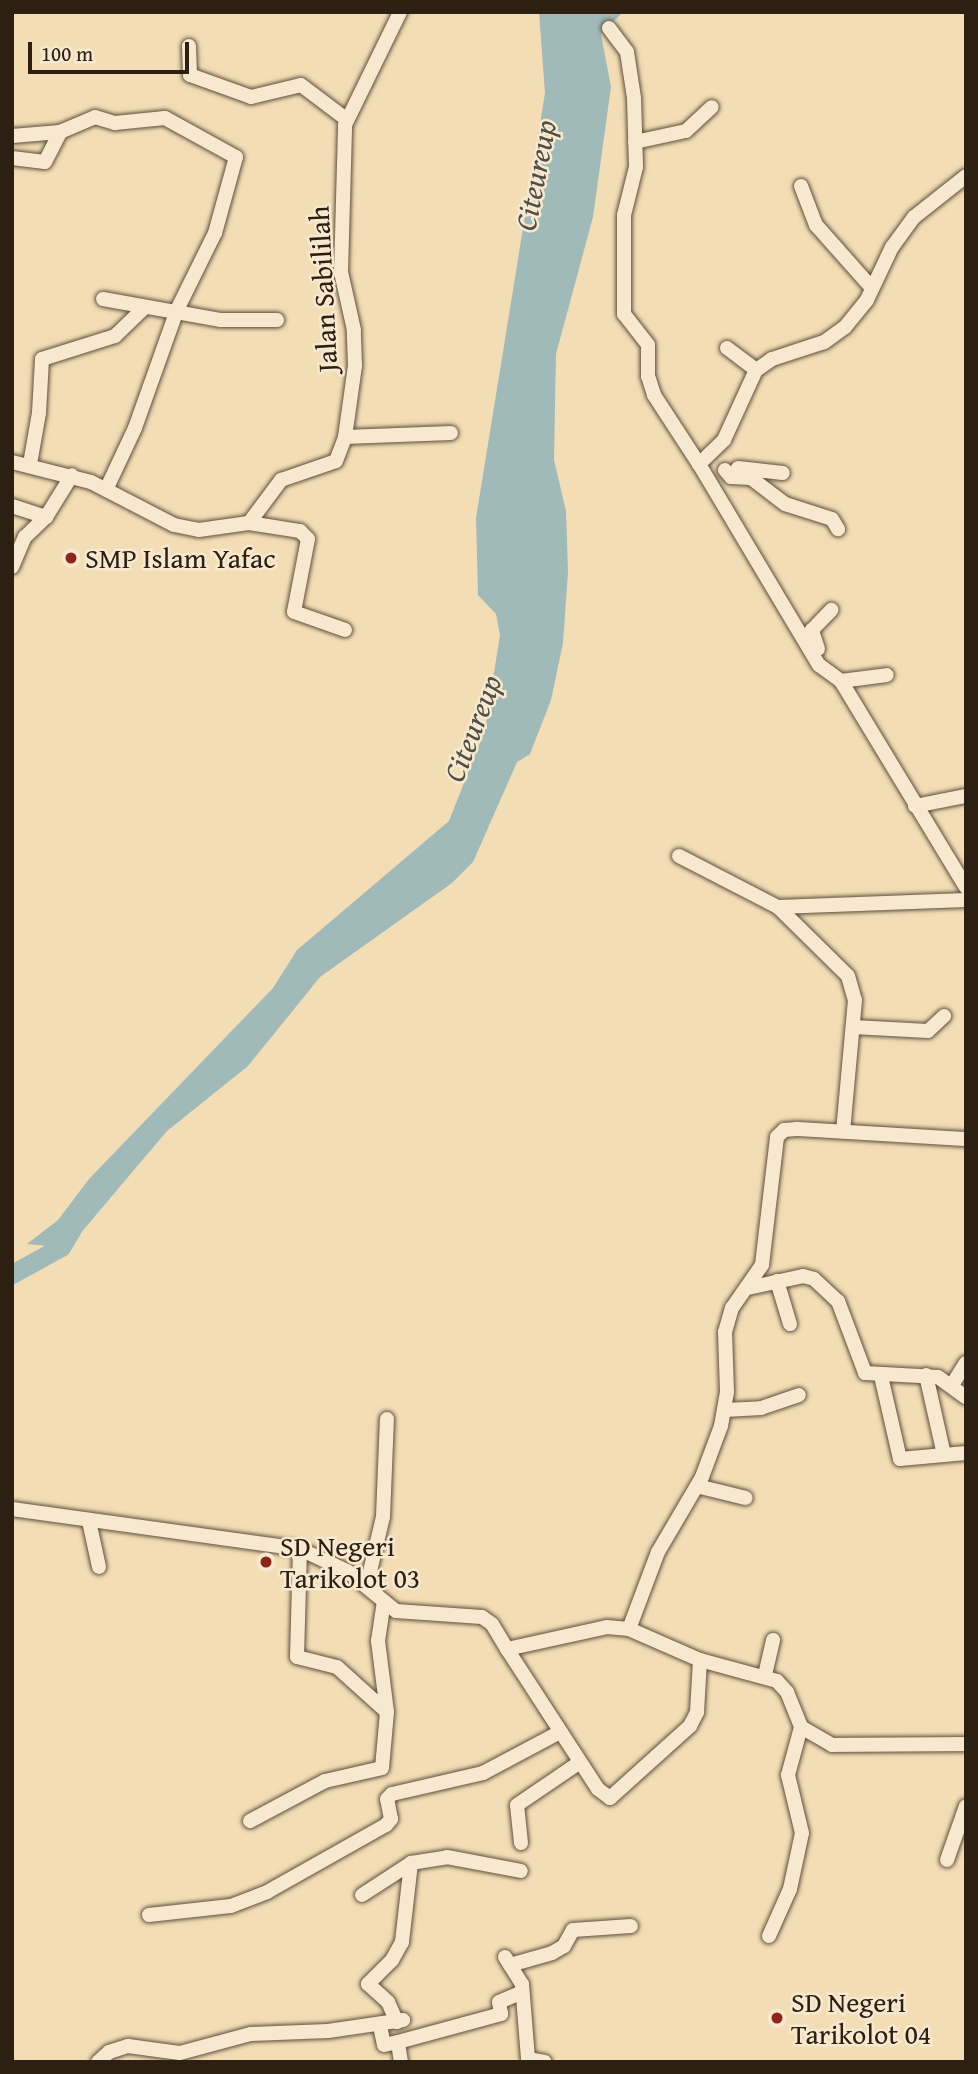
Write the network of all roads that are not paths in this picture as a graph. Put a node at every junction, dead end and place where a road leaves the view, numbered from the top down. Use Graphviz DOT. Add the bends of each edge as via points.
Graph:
graph roads {
  1 [pos="400,12"];
  2 [pos="609,28"];
  3 [pos="189,46"];
  4 [pos="712,107"];
  5 [pos="346,118"];
  6 [pos="60,132"];
  7 [pos="12,136"];
  8 [pos="635,142"];
  9 [pos="12,158"];
  10 [pos="966,176"];
  11 [pos="801,186"];
  12 [pos="871,287"];
  13 [pos="103,299"];
  14 [pos="144,308"];
  15 [pos="177,310"];
  16 [pos="277,320"];
  17 [pos="727,348"];
  18 [pos="756,370"];
  19 [pos="452,433"];
  20 [pos="345,437"];
  21 [pos="12,462"];
  22 [pos="30,464"];
  23 [pos="699,464"];
  24 [pos="725,470"];
  25 [pos="783,473"];
  26 [pos="72,475"];
  27 [pos="708,480"];
  28 [pos="106,490"];
  29 [pos="12,506"];
  30 [pos="46,517"];
  31 [pos="249,523"];
  32 [pos="838,529"];
  33 [pos="12,567"];
  34 [pos="831,610"];
  35 [pos="345,630"];
  36 [pos="887,675"];
  37 [pos="837,678"];
  38 [pos="966,796"];
  39 [pos="915,806"];
  40 [pos="679,856"];
  41 [pos="966,887"];
  42 [pos="966,900"];
  43 [pos="778,907"];
  44 [pos="944,1016"];
  45 [pos="853,1027"];
  46 [pos="842,1131"];
  47 [pos="966,1139"];
  48 [pos="777,1281"];
  49 [pos="748,1288"];
  50 [pos="790,1324"];
  51 [pos="966,1363"];
  52 [pos="926,1374"];
  53 [pos="881,1376"];
  54 [pos="952,1385"];
  55 [pos="799,1395"];
  56 [pos="966,1397"];
  57 [pos="725,1410"];
  58 [pos="387,1419"];
  59 [pos="966,1453"];
  60 [pos="944,1455"];
  61 [pos="697,1486"];
  62 [pos="746,1499"];
  63 [pos="12,1509"];
  64 [pos="89,1521"];
  65 [pos="300,1549"];
  66 [pos="99,1567"];
  67 [pos="367,1584"];
  68 [pos="384,1601"];
  69 [pos="629,1629"];
  70 [pos="773,1640"];
  71 [pos="507,1649"];
  72 [pos="700,1660"];
  73 [pos="765,1675"];
  74 [pos="387,1712"];
  75 [pos="801,1727"];
  76 [pos="560,1732"];
  77 [pos="966,1744"];
  78 [pos="580,1762"];
  79 [pos="380,1772"];
  80 [pos="388,1796"];
  81 [pos="966,1806"];
  82 [pos="250,1821"];
  83 [pos="521,1843"];
  84 [pos="947,1860"];
  85 [pos="411,1863"];
  86 [pos="521,1871"];
  87 [pos="362,1895"];
  88 [pos="149,1915"];
  89 [pos="631,1926"];
  90 [pos="769,1936"];
  91 [pos="522,1992"];
  92 [pos="380,2026"];
  93 [pos="398,2042"];
  94 [pos="98,2062"];
  95 [pos="401,2062"];
  96 [pos="545,2062"];
  1 -- 5 [label="street, Jalan Sabililah"];
  2 -- 8 [label="street" via="632,68"];
  3 -- 5 [label="street" via="190,75 251,97 301,85"];
  4 -- 8 [label="street" via="685,131"];
  5 -- 20 [label="street, Jalan Sabililah" via="341,272 354,330 355,366"];
  6 -- 7 [label="street"];
  6 -- 9 [label="street" via="45,162"];
  6 -- 15 [label="street" via="95,117 115,123 171,119 235,155 215,233"];
  8 -- 23 [label="street" via="636,167 624,215 624,314 648,345 648,376 654,395"];
  10 -- 12 [label="street" via="914,217"];
  11 -- 12 [label="street" via="816,225"];
  12 -- 18 [label="street" via="855,316 824,342 772,359"];
  13 -- 14 [label="street"];
  14 -- 15 [label="street"];
  14 -- 22 [label="street" via="115,336 41,359 39,413"];
  15 -- 16 [label="street" via="221,320"];
  15 -- 28 [label="street" via="135,428"];
  17 -- 18 [label="street"];
  18 -- 23 [label="street" via="724,440"];
  19 -- 20 [label="street"];
  20 -- 31 [label="street, Jalan Sabililah" via="332,465 281,480"];
  21 -- 22 [label="street"];
  22 -- 26 [label="street"];
  23 -- 27 [label="street"];
  24 -- 25 [label="street"];
  24 -- 27 [label="street"];
  24 -- 32 [label="street" via="731,477 751,478 785,504 832,519"];
  26 -- 28 [label="street"];
  26 -- 30 [label="street"];
  27 -- 37 [label="street" via="819,665"];
  28 -- 31 [label="street" via="174,525 199,530"];
  29 -- 30 [label="street"];
  30 -- 33 [label="street" via="25,537"];
  31 -- 35 [label="street" via="300,531 308,539 294,612"];
  34 -- 37 [label="street" via="811,635"];
  36 -- 37 [label="street"];
  37 -- 39 [label="street"];
  38 -- 39 [label="street"];
  39 -- 41 [label="street"];
  40 -- 43 [label="street"];
  42 -- 43 [label="street"];
  43 -- 45 [label="street" via="848,976 855,993"];
  44 -- 45 [label="street" via="928,1031"];
  45 -- 46 [label="street"];
  46 -- 47 [label="street"];
  46 -- 49 [label="street" via="788,1129 777,1137 762,1265"];
  48 -- 49 [label="street"];
  48 -- 50 [label="street"];
  48 -- 53 [label="street" via="814,1279 832,1292 856,1340 862,1370"];
  49 -- 57 [label="street" via="732,1308 724,1332"];
  51 -- 54 [label="street"];
  52 -- 53 [label="street"];
  52 -- 54 [label="street"];
  52 -- 60 [label="street"];
  53 -- 60 [label="street" via="897,1456 905,1460"];
  54 -- 56 [label="street"];
  55 -- 57 [label="street" via="761,1408"];
  57 -- 61 [label="street"];
  58 -- 67 [label="street" via="383,1517"];
  59 -- 60 [label="street"];
  61 -- 62 [label="street"];
  61 -- 69 [label="street" via="658,1552"];
  63 -- 64 [label="street"];
  64 -- 65 [label="street"];
  64 -- 66 [label="street"];
  65 -- 67 [label="street"];
  65 -- 74 [label="street" via="297,1657 337,1667"];
  67 -- 68 [label="street"];
  68 -- 71 [label="street" via="396,1611 482,1617 492,1623"];
  68 -- 74 [label="street" via="378,1640"];
  69 -- 71 [label="street" via="607,1627"];
  69 -- 72 [label="street"];
  70 -- 73 [label="street"];
  71 -- 76 [label="street"];
  72 -- 73 [label="street"];
  72 -- 78 [label="street" via="697,1712 690,1726 618,1792 610,1798 603,1794"];
  73 -- 75 [label="street" via="787,1692"];
  74 -- 79 [label="street"];
  75 -- 77 [label="street" via="842,1746"];
  75 -- 90 [label="street" via="788,1775 802,1833 790,1889"];
  76 -- 78 [label="street"];
  76 -- 80 [label="street" via="483,1773"];
  78 -- 83 [label="street" via="517,1805"];
  79 -- 80 [label="street"];
  79 -- 82 [label="street" via="325,1781"];
  80 -- 88 [label="street" via="391,1819 387,1825 267,1892 231,1906"];
  81 -- 84 [label="street"];
  85 -- 86 [label="street" via="447,1857"];
  85 -- 87 [label="street"];
  85 -- 92 [label="street" via="402,1942 392,1960 368,1984 400,2021"];
  89 -- 91 [label="street" via="573,1930 558,1949 508,1961"];
  91 -- 93 [label="street" via="499,2002 501,2014"];
  91 -- 96 [label="street" via="528,2059"];
  92 -- 93 [label="street" via="384,2045"];
  92 -- 94 [label="street" via="270,2031 180,2053 128,2046 109,2052"];
  93 -- 95 [label="street"];
}
